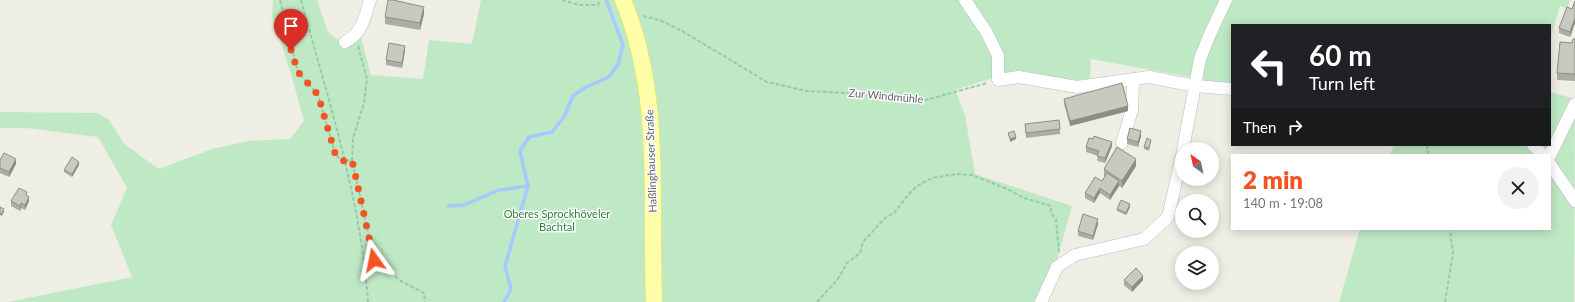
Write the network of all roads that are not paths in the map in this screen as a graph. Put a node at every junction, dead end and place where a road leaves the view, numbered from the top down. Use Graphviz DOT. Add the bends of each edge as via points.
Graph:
graph roads {
  1 [pos="370,0"];
  2 [pos="965,0"];
  3 [pos="1226,0"];
  4 [pos="625,4"];
  5 [pos="350,40"];
  6 [pos="1133,79"];
  7 [pos="1195,86"];
  8 [pos="1231,89"];
  9 [pos="1575,104"];
  10 [pos="1185,142"];
  11 [pos="1122,144"];
  12 [pos="1534,146"];
  13 [pos="1542,154"];
  14 [pos="1550,154"];
  15 [pos="1551,165"];
  16 [pos="1175,186"];
  17 [pos="1575,201"];
  18 [pos="654,302"];
  19 [pos="1041,302"];
  1 -- 5 [label="street" via="364,20"];
  2 -- 6 [label="street" via="987,33 998,56 998,80 1020,77 1077,87"];
  3 -- 7 [label="street" via="1200,59"];
  4 -- 18 [label="main road, Haßlinghauser Straße" via="635,31 646,76 651,124"];
  6 -- 7 [label="street" via="1149,76"];
  6 -- 11 [label="street" via="1132,110"];
  7 -- 8 [label="street"];
  7 -- 10 [label="street"];
  9 -- 14 [label="street"];
  12 -- 13 [label="street"];
  15 -- 17 [label="street"];
  16 -- 19 [label="street" via="1168,217 1144,239 1075,255 1057,267"];
}
